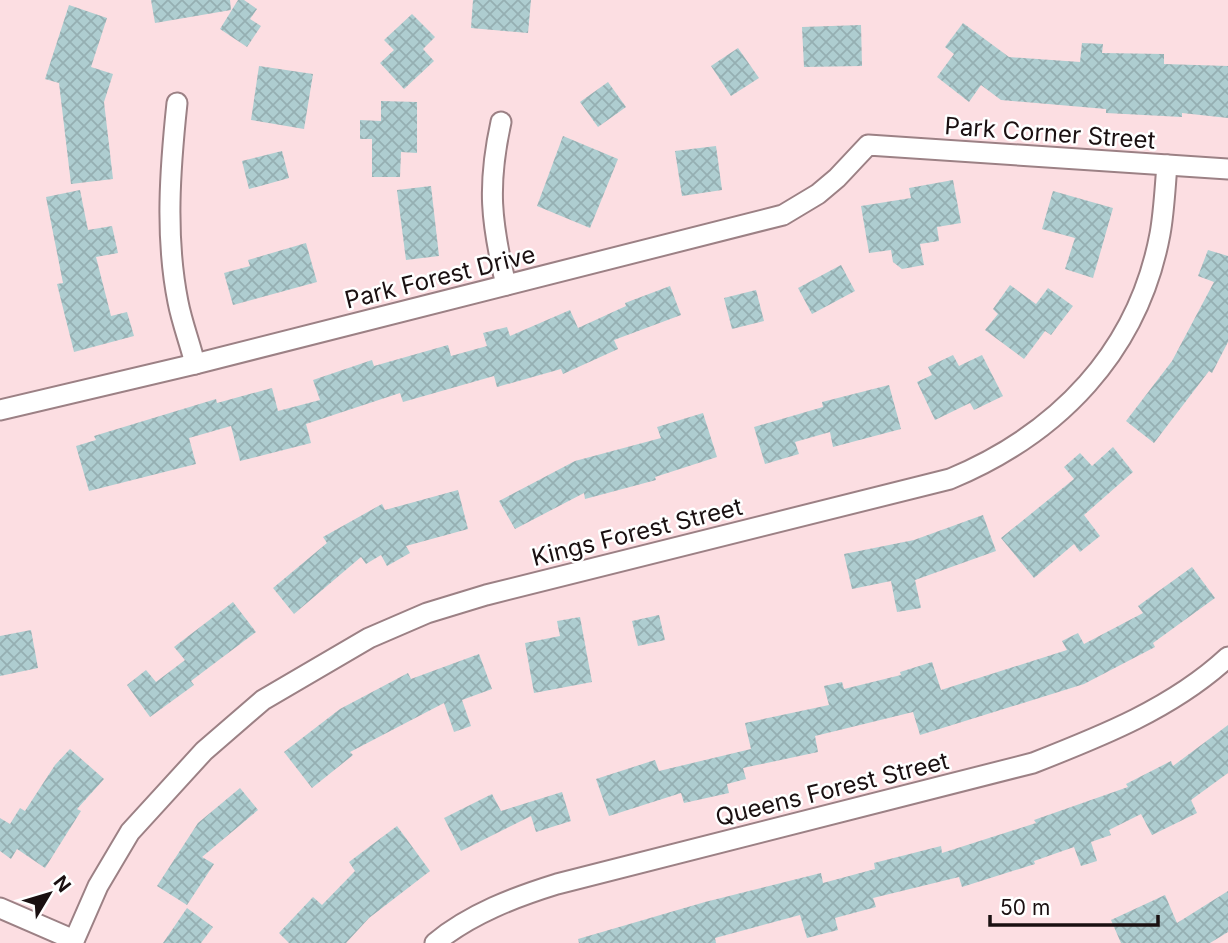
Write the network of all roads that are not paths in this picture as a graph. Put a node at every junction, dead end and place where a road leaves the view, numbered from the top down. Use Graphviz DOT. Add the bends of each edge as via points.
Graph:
graph roads {
  1 [pos="177,103"];
  2 [pos="500,122"];
  3 [pos="868,145"];
  4 [pos="1167,165"];
  5 [pos="1228,169"];
  6 [pos="506,285"];
  7 [pos="195,364"];
  8 [pos="0,410"];
  9 [pos="1228,657"];
  10 [pos="0,908"];
  11 [pos="74,941"];
  12 [pos="435,943"];
  1 -- 7 [label="street" via="170,169 171,235 178,301"];
  2 -- 6 [label="street" via="491,208"];
  3 -- 4 [label="street, Park Corner Street"];
  3 -- 6 [label="street, Park Forest Drive" via="818,194 783,215"];
  4 -- 5 [label="street, Park Corner Street"];
  4 -- 11 [label="street, Kings Forest Street" via="1160,233 1141,298 1088,384 1039,431 950,479 486,595 369,638 263,700 187,768 130,832 98,886"];
  6 -- 7 [label="street, Park Forest Drive"];
  7 -- 8 [label="street, Park Forest Drive"];
  9 -- 12 [label="street, Queens Forest Street" via="1153,710 1033,763 547,888 495,907"];
  10 -- 11 [label="street"];
}
